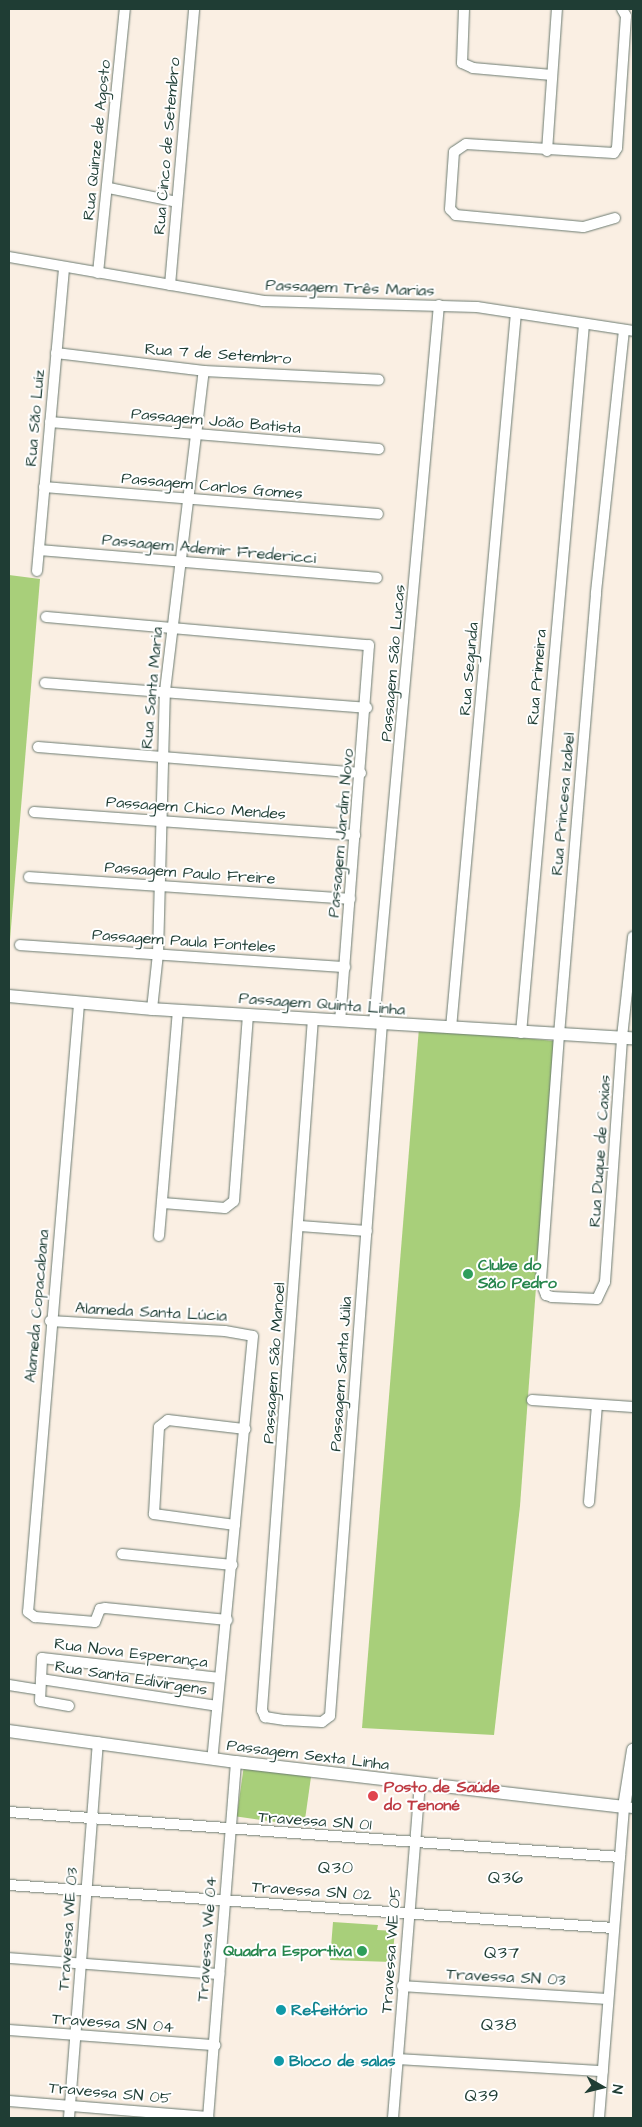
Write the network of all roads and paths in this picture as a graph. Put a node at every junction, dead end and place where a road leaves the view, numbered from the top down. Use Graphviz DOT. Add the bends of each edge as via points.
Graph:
graph roads {
  1 [pos="125,9"];
  2 [pos="194,9"];
  3 [pos="464,9"];
  4 [pos="557,9"];
  5 [pos="622,9"];
  6 [pos="552,75"];
  7 [pos="547,151"];
  8 [pos="109,188"];
  9 [pos="177,202"];
  10 [pos="614,218"];
  11 [pos="9,257"];
  12 [pos="64,267"];
  13 [pos="98,273"];
  14 [pos="170,285"];
  15 [pos="439,305"];
  16 [pos="516,313"];
  17 [pos="584,324"];
  18 [pos="629,330"];
  19 [pos="56,353"];
  20 [pos="204,371"];
  21 [pos="378,380"];
  22 [pos="50,422"];
  23 [pos="198,435"];
  24 [pos="379,449"];
  25 [pos="44,487"];
  26 [pos="190,500"];
  27 [pos="378,514"];
  28 [pos="39,550"];
  29 [pos="180,563"];
  30 [pos="37,571"];
  31 [pos="377,578"];
  32 [pos="46,617"];
  33 [pos="172,627"];
  34 [pos="45,683"];
  35 [pos="165,692"];
  36 [pos="367,708"];
  37 [pos="38,747"];
  38 [pos="162,756"];
  39 [pos="361,773"];
  40 [pos="34,812"];
  41 [pos="160,821"];
  42 [pos="355,835"];
  43 [pos="29,877"];
  44 [pos="159,885"];
  45 [pos="350,899"];
  46 [pos="633,937"];
  47 [pos="20,945"];
  48 [pos="158,954"];
  49 [pos="345,967"];
  50 [pos="9,996"];
  51 [pos="80,1004"];
  52 [pos="152,1009"];
  53 [pos="178,1011"];
  54 [pos="248,1015"];
  55 [pos="313,1018"];
  56 [pos="340,1020"];
  57 [pos="378,1023"];
  58 [pos="451,1028"];
  59 [pos="521,1032"];
  60 [pos="559,1035"];
  61 [pos="628,1038"];
  62 [pos="162,1203"];
  63 [pos="300,1226"];
  64 [pos="367,1231"];
  65 [pos="159,1236"];
  66 [pos="541,1282"];
  67 [pos="50,1321"];
  68 [pos="532,1400"];
  69 [pos="597,1405"];
  70 [pos="633,1407"];
  71 [pos="244,1429"];
  72 [pos="589,1502"];
  73 [pos="235,1525"];
  74 [pos="122,1554"];
  75 [pos="232,1565"];
  76 [pos="227,1620"];
  77 [pos="220,1678"];
  78 [pos="40,1679"];
  79 [pos="9,1685"];
  80 [pos="40,1690"];
  81 [pos="69,1706"];
  82 [pos="217,1706"];
  83 [pos="322,1722"];
  84 [pos="9,1731"];
  85 [pos="98,1742"];
  86 [pos="633,1750"];
  87 [pos="212,1759"];
  88 [pos="236,1762"];
  89 [pos="420,1785"];
  90 [pos="629,1807"];
  91 [pos="9,1812"];
  92 [pos="92,1818"];
  93 [pos="230,1829"];
  94 [pos="414,1843"];
  95 [pos="620,1857"];
  96 [pos="9,1885"];
  97 [pos="86,1891"];
  98 [pos="226,1900"];
  99 [pos="408,1914"];
  100 [pos="613,1928"];
  101 [pos="9,1958"];
  102 [pos="81,1962"];
  103 [pos="219,1974"];
  104 [pos="402,1986"];
  105 [pos="608,1999"];
  106 [pos="9,2030"];
  107 [pos="75,2035"];
  108 [pos="214,2045"];
  109 [pos="398,2059"];
  110 [pos="603,2071"];
  111 [pos="9,2101"];
  112 [pos="70,2105"];
  113 [pos="69,2118"];
  114 [pos="208,2118"];
  115 [pos="393,2118"];
  116 [pos="599,2118"];
  1 -- 8 [label="street, Rua Quinze de Agosto"];
  2 -- 9 [label="street, Rua Cinco de Setembro"];
  3 -- 6 [label="street" via="462,63 473,68"];
  4 -- 6 [label="street"];
  5 -- 7 [label="street" via="626,16 617,148 609,155"];
  6 -- 7 [label="street"];
  7 -- 10 [label="street" via="458,146 454,152 451,213 583,227"];
  8 -- 9 [label="street"];
  8 -- 13 [label="street, Rua Quinze de Agosto"];
  9 -- 14 [label="street, Rua Cinco de Setembro"];
  11 -- 12 [label="street, Passagem Três Marias"];
  12 -- 13 [label="street, Passagem Três Marias"];
  12 -- 19 [label="street, Rua São Luíz"];
  13 -- 14 [label="street, Passagem Três Marias"];
  14 -- 15 [label="street, Passagem Três Marias" via="220,296 273,302"];
  15 -- 16 [label="street, Passagem Três Marias"];
  15 -- 57 [label="street, Passagem São Lucas"];
  16 -- 17 [label="street, Passagem Três Marias"];
  16 -- 58 [label="street, Rua Segunda"];
  17 -- 18 [label="street, Passagem Três Marias"];
  17 -- 59 [label="street, Rua Primeira"];
  18 -- 60 [label="street, Rua Princesa Izabel" via="596,594"];
  19 -- 20 [label="street, Rua 7 de Setembro"];
  19 -- 22 [label="street, Rua São Luíz"];
  20 -- 21 [label="street, Rua 7 de Setembro"];
  20 -- 23 [label="street, Rua Santa Maria"];
  22 -- 23 [label="street, Passagem João Batista"];
  22 -- 25 [label="street, Rua São Luíz"];
  23 -- 24 [label="street, Passagem João Batista"];
  23 -- 26 [label="street, Rua Santa Maria"];
  25 -- 26 [label="street, Passagem Carlos Gomes"];
  25 -- 28 [label="street, Rua São Luíz"];
  26 -- 27 [label="street, Passagem Carlos Gomes"];
  26 -- 29 [label="street, Rua Santa Maria"];
  28 -- 29 [label="street, Passagem Ademir Fredericci"];
  28 -- 30 [label="street, Rua São Luíz"];
  29 -- 31 [label="street, Passagem Ademir Fredericci"];
  29 -- 33 [label="street, Rua Santa Maria"];
  32 -- 33 [label="street"];
  33 -- 35 [label="street, Rua Santa Maria"];
  33 -- 36 [label="street, Passagem Jardim Novo" via="366,643 371,649"];
  34 -- 35 [label="street"];
  35 -- 36 [label="street"];
  35 -- 38 [label="street, Rua Santa Maria"];
  36 -- 39 [label="street, Passagem Jardim Novo"];
  37 -- 38 [label="street"];
  38 -- 39 [label="street"];
  38 -- 41 [label="street, Rua Santa Maria"];
  39 -- 42 [label="street, Passagem Jardim Novo"];
  40 -- 41 [label="street, Passagem Chico Mendes"];
  41 -- 42 [label="street, Passagem Chico Mendes"];
  41 -- 44 [label="street, Rua Santa Maria"];
  42 -- 45 [label="street, Passagem Jardim Novo"];
  43 -- 44 [label="street, Passagem Paulo Freire"];
  44 -- 45 [label="street, Passagem Paulo Freire"];
  44 -- 48 [label="street, Rua Santa Maria"];
  45 -- 49 [label="street, Passagem Jardim Novo"];
  46 -- 61 [label="street, Rua Duque de Caxias"];
  47 -- 48 [label="street, Passagem Paula Fonteles"];
  48 -- 49 [label="street, Passagem Paula Fonteles"];
  48 -- 52 [label="street, Rua Santa Maria"];
  49 -- 56 [label="street, Passagem Jardim Novo"];
  50 -- 51 [label="street, Passagem Quinta Linha"];
  51 -- 52 [label="street, Passagem Quinta Linha"];
  51 -- 67 [label="street, Alameda Copacabana"];
  52 -- 53 [label="street, Passagem Quinta Linha"];
  53 -- 54 [label="street, Passagem Quinta Linha"];
  53 -- 62 [label="street"];
  54 -- 55 [label="street, Passagem Quinta Linha"];
  54 -- 62 [label="street" via="234,1201 225,1208"];
  55 -- 56 [label="street, Passagem Quinta Linha"];
  55 -- 63 [label="street, Passagem São Manoel"];
  56 -- 57 [label="street, Passagem Quinta Linha"];
  57 -- 58 [label="street, Passagem Quinta Linha"];
  57 -- 64 [label="street, Passagem Santa Júlia"];
  58 -- 59 [label="street, Passagem Quinta Linha"];
  59 -- 60 [label="street, Passagem Quinta Linha"];
  60 -- 61 [label="street, Passagem Quinta Linha"];
  60 -- 66 [label="street, Rua Princesa Izabel"];
  61 -- 66 [label="street, Rua Duque de Caxias" via="603,1291 596,1299 552,1296 543,1290"];
  62 -- 65 [label="street"];
  63 -- 64 [label="street"];
  63 -- 83 [label="street, Passagem São Manoel" via="262,1710 269,1718"];
  64 -- 83 [label="street, Passagem Santa Júlia" via="330,1716"];
  67 -- 71 [label="street, Alameda Santa Lúcia" via="249,1334 254,1341"];
  67 -- 76 [label="street, Alameda Copacabana" via="28,1612 35,1617 96,1622 100,1609 105,1608"];
  68 -- 69 [label="street"];
  69 -- 70 [label="street"];
  69 -- 72 [label="street"];
  71 -- 73 [label="street"];
  71 -- 73 [label="street" via="168,1420 159,1428 154,1514"];
  73 -- 75 [label="street"];
  74 -- 75 [label="street"];
  75 -- 76 [label="street"];
  76 -- 77 [label="street"];
  77 -- 78 [label="street, Rua Nova Esperança" via="45,1658 41,1661"];
  77 -- 82 [label="street"];
  78 -- 80 [label="street"];
  78 -- 82 [label="street, Rua Santa Edivirgens"];
  79 -- 80 [label="street"];
  80 -- 81 [label="street" via="42,1703"];
  82 -- 87 [label="street"];
  84 -- 85 [label="street, Passagem Sexta Linha"];
  85 -- 87 [label="street, Passagem Sexta Linha"];
  85 -- 92 [label="street, Travessa WE 03"];
  86 -- 90 [label="street"];
  87 -- 88 [label="street, Passagem Sexta Linha"];
  88 -- 89 [label="street, Passagem Sexta Linha"];
  88 -- 93 [label="street, Travessa We 04"];
  89 -- 90 [label="street, Passagem Sexta Linha"];
  89 -- 94 [label="street, Travessa WE 05"];
  90 -- 95 [label="street"];
  91 -- 92 [label="street, Travessa SN 01"];
  92 -- 93 [label="street, Travessa SN 01"];
  92 -- 97 [label="street, Travessa WE 03"];
  93 -- 94 [label="street, Travessa SN 01"];
  93 -- 98 [label="street, Travessa We 04"];
  94 -- 95 [label="street, Travessa SN 01"];
  94 -- 99 [label="street, Travessa WE 05"];
  95 -- 100 [label="street"];
  96 -- 97 [label="street, Travessa SN 02"];
  97 -- 98 [label="street, Travessa SN 02"];
  97 -- 102 [label="street, Travessa WE 03"];
  98 -- 99 [label="street, Travessa SN 02"];
  98 -- 103 [label="street, Travessa We 04"];
  99 -- 100 [label="street, Travessa SN 02"];
  99 -- 104 [label="street, Travessa WE 05"];
  100 -- 105 [label="street"];
  101 -- 102 [label="street"];
  102 -- 103 [label="street"];
  102 -- 107 [label="street, Travessa WE 03"];
  103 -- 108 [label="street, Travessa We 04"];
  104 -- 105 [label="street, Travessa SN 03"];
  104 -- 109 [label="street, Travessa WE 05"];
  105 -- 110 [label="street"];
  106 -- 107 [label="street, Travessa SN 04"];
  107 -- 108 [label="street, Travessa SN 04"];
  107 -- 112 [label="street, Travessa WE 03"];
  108 -- 114 [label="street, Travessa We 04"];
  109 -- 110 [label="street"];
  109 -- 115 [label="street, Travessa WE 05"];
  110 -- 116 [label="street"];
  111 -- 112 [label="street, Travessa SN 05"];
  112 -- 113 [label="street, Travessa WE 03"];
  112 -- 114 [label="street, Travessa SN 05"];
}
